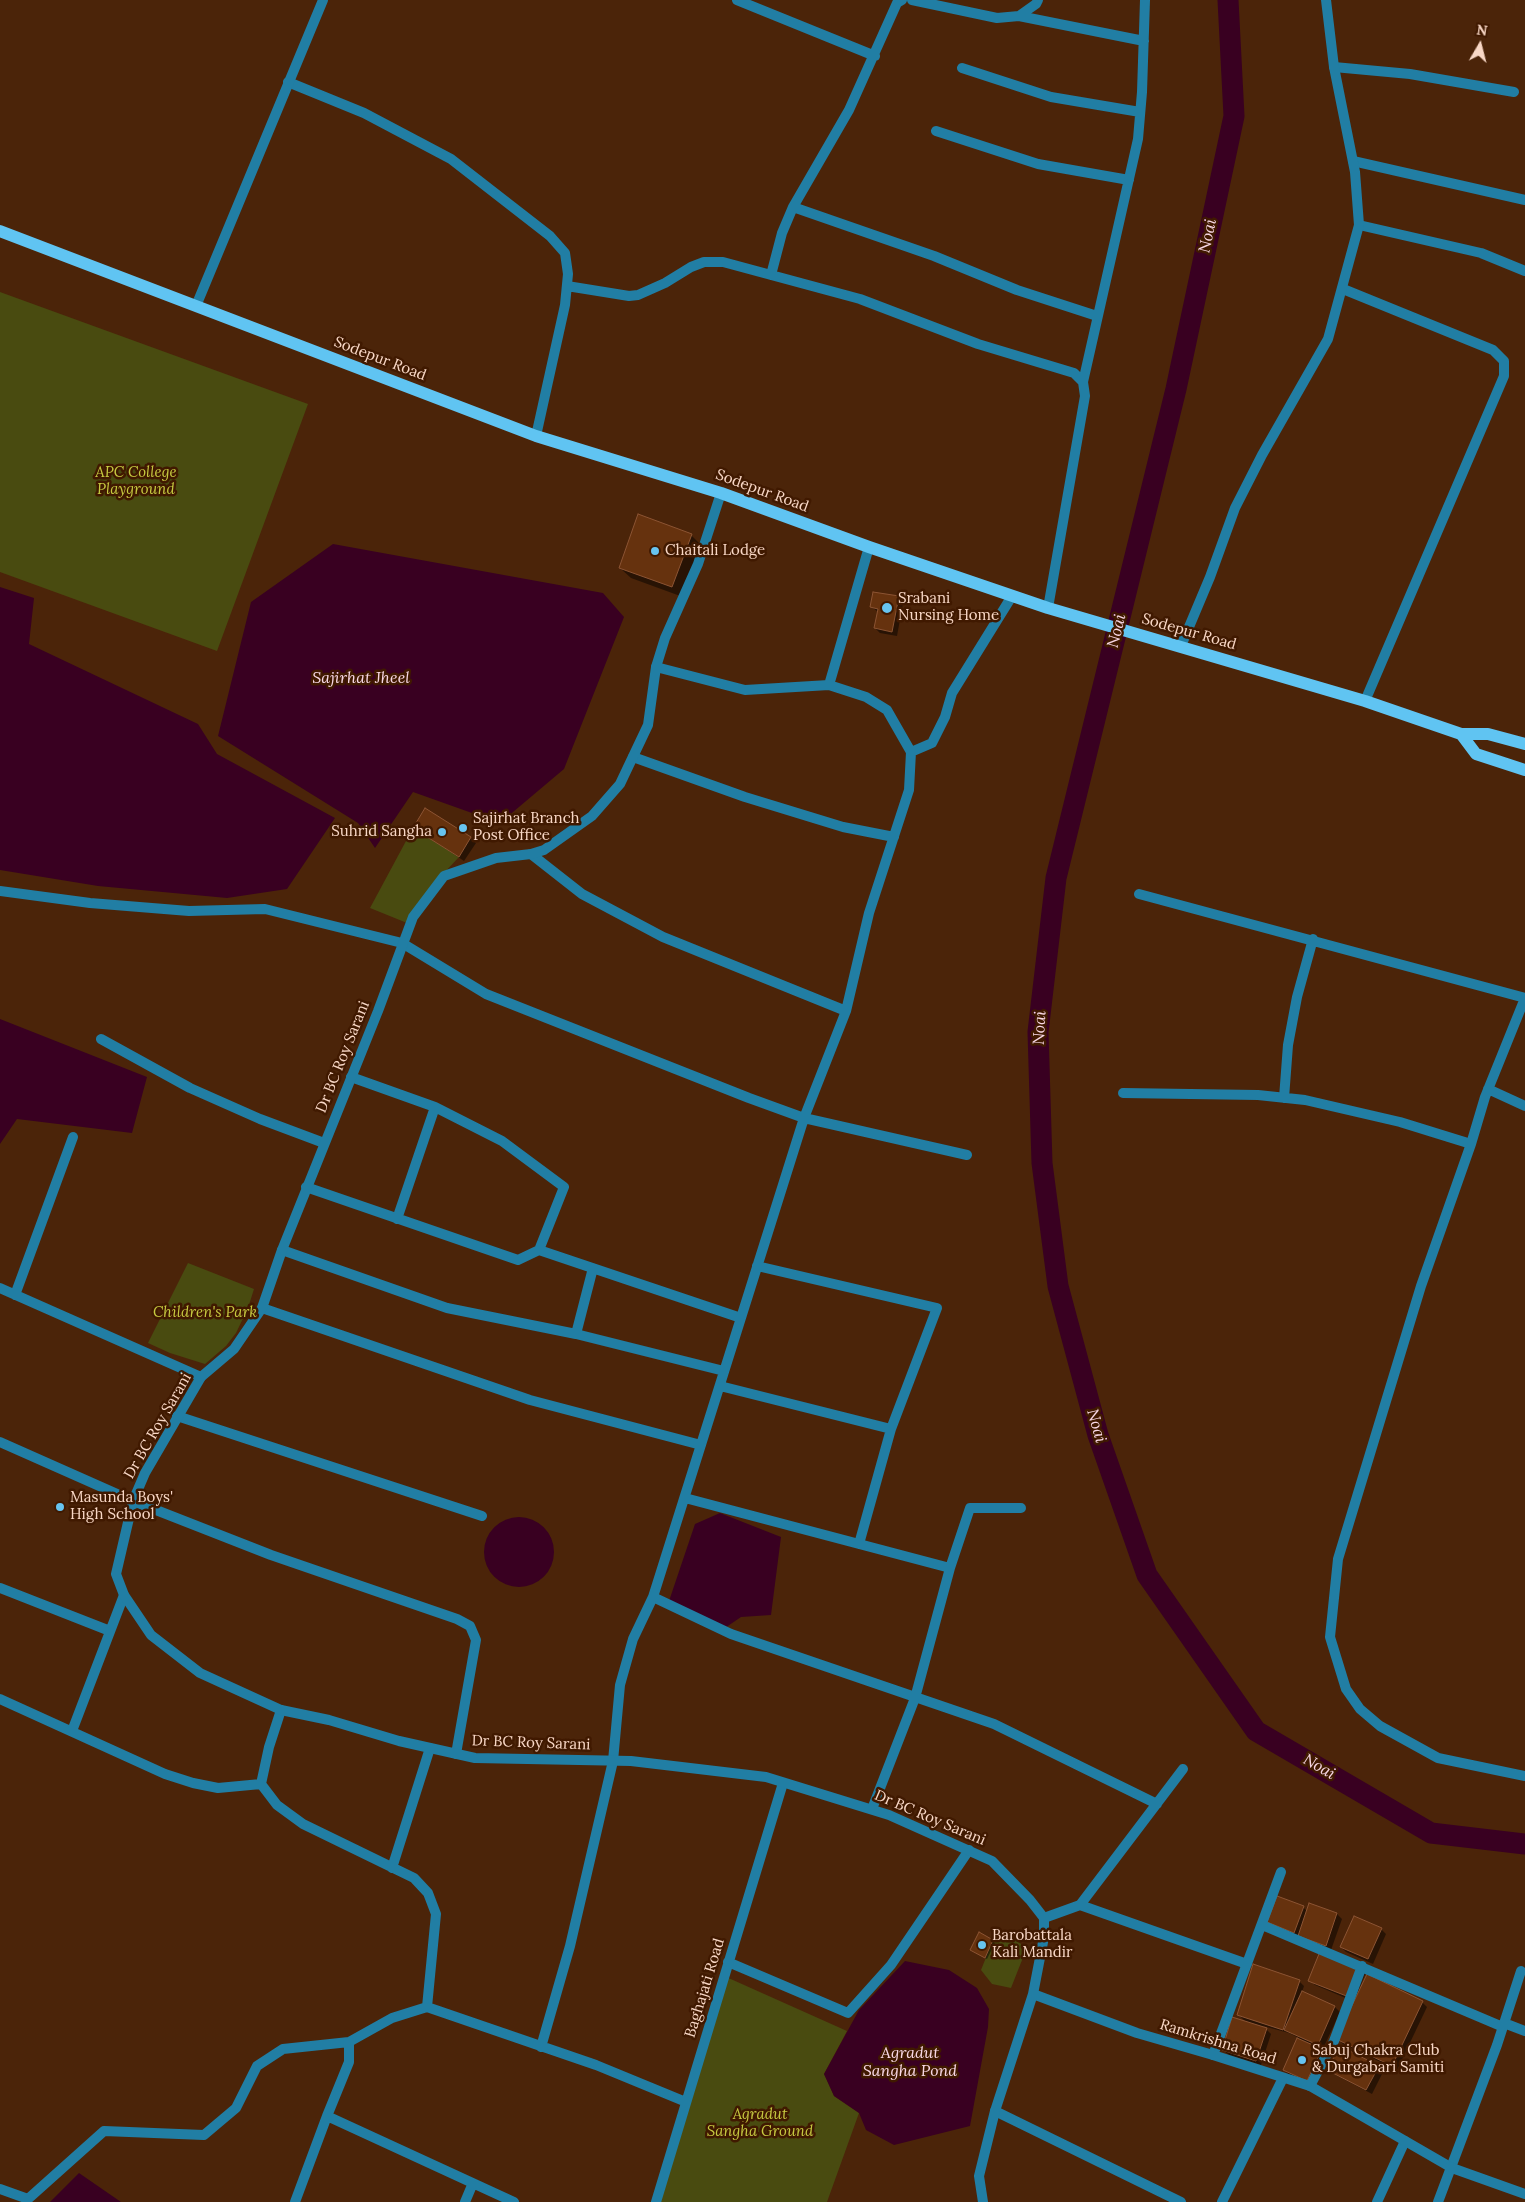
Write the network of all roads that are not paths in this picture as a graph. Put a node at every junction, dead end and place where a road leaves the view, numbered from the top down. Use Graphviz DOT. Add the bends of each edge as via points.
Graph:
graph roads {
  1 [pos="323,0"];
  2 [pos="736,0"];
  3 [pos="902,0"];
  4 [pos="912,0"];
  5 [pos="1038,0"];
  6 [pos="1145,0"];
  7 [pos="1326,0"];
  8 [pos="1019,16"];
  9 [pos="1144,41"];
  10 [pos="875,56"];
  11 [pos="962,68"];
  12 [pos="1334,68"];
  13 [pos="288,82"];
  14 [pos="1514,92"];
  15 [pos="1140,112"];
  16 [pos="936,131"];
  17 [pos="1353,161"];
  18 [pos="1129,180"];
  19 [pos="1525,200"];
  20 [pos="793,207"];
  21 [pos="1360,225"];
  22 [pos="0,232"];
  23 [pos="1525,271"];
  24 [pos="771,275"];
  25 [pos="567,286"];
  26 [pos="1343,289"];
  27 [pos="196,306"];
  28 [pos="1097,316"];
  29 [pos="1083,382"];
  30 [pos="536,436"];
  31 [pos="721,493"];
  32 [pos="869,547"];
  33 [pos="1012,596"];
  34 [pos="1048,608"];
  35 [pos="1181,646"];
  36 [pos="656,667"];
  37 [pos="828,685"];
  38 [pos="1366,701"];
  39 [pos="1461,734"];
  40 [pos="1525,744"];
  41 [pos="911,752"];
  42 [pos="633,757"];
  43 [pos="1525,770"];
  44 [pos="894,837"];
  45 [pos="532,854"];
  46 [pos="0,891"];
  47 [pos="1139,894"];
  48 [pos="1313,939"];
  49 [pos="402,943"];
  50 [pos="1525,998"];
  51 [pos="846,1010"];
  52 [pos="101,1039"];
  53 [pos="351,1077"];
  54 [pos="1488,1089"];
  55 [pos="1123,1093"];
  56 [pos="1284,1098"];
  57 [pos="1525,1106"];
  58 [pos="435,1107"];
  59 [pos="804,1118"];
  60 [pos="73,1137"];
  61 [pos="324,1143"];
  62 [pos="1471,1144"];
  63 [pos="967,1155"];
  64 [pos="306,1187"];
  65 [pos="397,1219"];
  66 [pos="282,1250"];
  67 [pos="539,1250"];
  68 [pos="757,1266"];
  69 [pos="593,1268"];
  70 [pos="0,1288"];
  71 [pos="15,1295"];
  72 [pos="262,1308"];
  73 [pos="741,1318"];
  74 [pos="576,1334"];
  75 [pos="724,1371"];
  76 [pos="201,1377"];
  77 [pos="720,1386"];
  78 [pos="177,1416"];
  79 [pos="890,1429"];
  80 [pos="0,1442"];
  81 [pos="701,1445"];
  82 [pos="684,1498"];
  83 [pos="133,1501"];
  84 [pos="1020,1508"];
  85 [pos="482,1516"];
  86 [pos="859,1544"];
  87 [pos="950,1568"];
  88 [pos="0,1588"];
  89 [pos="124,1595"];
  90 [pos="653,1597"];
  91 [pos="110,1631"];
  92 [pos="915,1698"];
  93 [pos="0,1699"];
  94 [pos="282,1710"];
  95 [pos="72,1731"];
  96 [pos="430,1748"];
  97 [pos="456,1754"];
  98 [pos="613,1761"];
  99 [pos="1183,1769"];
  100 [pos="1525,1776"];
  101 [pos="783,1783"];
  102 [pos="261,1784"];
  103 [pos="1157,1804"];
  104 [pos="872,1809"];
  105 [pos="969,1850"];
  106 [pos="392,1868"];
  107 [pos="1281,1872"];
  108 [pos="1080,1905"];
  109 [pos="1044,1918"];
  110 [pos="1262,1925"];
  111 [pos="728,1962"];
  112 [pos="1247,1964"];
  113 [pos="1362,1966"];
  114 [pos="1521,1970"];
  115 [pos="1033,1994"];
  116 [pos="427,2007"];
  117 [pos="1503,2025"];
  118 [pos="1525,2031"];
  119 [pos="349,2042"];
  120 [pos="542,2046"];
  121 [pos="1213,2055"];
  122 [pos="1283,2078"];
  123 [pos="1310,2086"];
  124 [pos="686,2102"];
  125 [pos="995,2111"];
  126 [pos="327,2116"];
  127 [pos="1405,2141"];
  128 [pos="1452,2168"];
  129 [pos="473,2183"];
  130 [pos="0,2190"];
  131 [pos="1525,2194"];
  132 [pos="28,2201"];
  133 [pos="295,2202"];
  134 [pos="466,2202"];
  135 [pos="514,2202"];
  136 [pos="656,2202"];
  137 [pos="983,2202"];
  138 [pos="1181,2202"];
  139 [pos="1222,2202"];
  140 [pos="1377,2202"];
  141 [pos="1438,2202"];
  1 -- 13 [label="street"];
  2 -- 10 [label="street"];
  3 -- 10 [label="street"];
  4 -- 8 [label="street" via="997,18"];
  5 -- 8 [label="street"];
  6 -- 9 [label="street"];
  7 -- 12 [label="street"];
  8 -- 9 [label="street"];
  9 -- 15 [label="street"];
  10 -- 20 [label="street" via="850,110"];
  11 -- 15 [label="street" via="1051,97"];
  12 -- 14 [label="street" via="1402,73"];
  12 -- 17 [label="street"];
  13 -- 25 [label="street" via="364,113 451,159 550,236 565,253"];
  13 -- 27 [label="street"];
  15 -- 18 [label="street"];
  16 -- 18 [label="street" via="1038,164"];
  17 -- 19 [label="street"];
  17 -- 21 [label="street"];
  18 -- 28 [label="street"];
  20 -- 24 [label="street"];
  20 -- 28 [label="street" via="934,256 1017,290"];
  21 -- 23 [label="street" via="1481,253"];
  21 -- 26 [label="street"];
  22 -- 27 [label="main road, Sodepur Road"];
  24 -- 25 [label="street" via="723,262 704,262 638,295"];
  24 -- 29 [label="street" via="860,299 978,344 1074,373"];
  25 -- 30 [label="street"];
  26 -- 35 [label="street" via="1328,340 1235,508"];
  26 -- 38 [label="street" via="1493,350 1504,360 1504,376"];
  27 -- 30 [label="main road, Sodepur Road"];
  28 -- 29 [label="street"];
  29 -- 34 [label="street" via="1085,396"];
  30 -- 31 [label="main road, Sodepur Road"];
  31 -- 32 [label="main road, Sodepur Road"];
  31 -- 36 [label="street, Dr BC Roy Sarani" via="698,564 665,638"];
  32 -- 33 [label="main road, Sodepur Road"];
  32 -- 37 [label="street"];
  33 -- 34 [label="main road, Sodepur Road"];
  33 -- 41 [label="street" via="952,693 932,743"];
  34 -- 35 [label="main road, Sodepur Road"];
  35 -- 38 [label="main road, Sodepur Road"];
  36 -- 37 [label="street" via="745,690"];
  36 -- 42 [label="street, Dr BC Roy Sarani" via="648,725"];
  37 -- 41 [label="street" via="866,697 887,710"];
  38 -- 39 [label="main road, Sodepur Road"];
  39 -- 40 [label="main road, Sodepur Road" via="1488,734"];
  39 -- 43 [label="main road" via="1476,754"];
  41 -- 44 [label="street" via="909,790"];
  42 -- 44 [label="street" via="790,811"];
  42 -- 45 [label="street, Dr BC Roy Sarani" via="620,784 592,816 544,850"];
  44 -- 51 [label="street" via="869,913"];
  45 -- 49 [label="street, Dr BC Roy Sarani" via="496,858 444,876 413,917"];
  45 -- 51 [label="street" via="582,894 663,937"];
  46 -- 49 [label="street" via="189,911 265,909"];
  47 -- 48 [label="street"];
  48 -- 50 [label="street"];
  48 -- 56 [label="street" via="1296,997"];
  49 -- 53 [label="street, Dr BC Roy Sarani"];
  49 -- 59 [label="street" via="486,994"];
  50 -- 54 [label="street"];
  51 -- 59 [label="street"];
  52 -- 61 [label="street" via="190,1088"];
  53 -- 58 [label="street"];
  53 -- 61 [label="street, Dr BC Roy Sarani"];
  54 -- 57 [label="street"];
  54 -- 62 [label="street"];
  55 -- 56 [label="street"];
  56 -- 62 [label="street" via="1400,1122"];
  58 -- 65 [label="street"];
  58 -- 67 [label="street" via="502,1141 564,1187"];
  59 -- 63 [label="street"];
  59 -- 68 [label="street"];
  60 -- 71 [label="street"];
  61 -- 64 [label="street, Dr BC Roy Sarani"];
  62 -- 100 [label="street" via="1421,1286 1338,1559 1330,1637 1346,1689 1360,1709 1380,1726 1438,1758"];
  64 -- 65 [label="street"];
  64 -- 66 [label="street, Dr BC Roy Sarani"];
  65 -- 67 [label="street" via="518,1260"];
  66 -- 72 [label="street, Dr BC Roy Sarani"];
  66 -- 74 [label="street" via="447,1308"];
  67 -- 69 [label="street"];
  68 -- 73 [label="street"];
  68 -- 79 [label="street" via="937,1308"];
  69 -- 73 [label="street"];
  69 -- 74 [label="street"];
  70 -- 71 [label="street"];
  71 -- 76 [label="street"];
  72 -- 76 [label="street, Dr BC Roy Sarani" via="234,1350"];
  72 -- 81 [label="street" via="530,1400"];
  73 -- 75 [label="street"];
  74 -- 75 [label="street"];
  75 -- 77 [label="street"];
  76 -- 78 [label="street, Dr BC Roy Sarani"];
  77 -- 79 [label="street"];
  77 -- 81 [label="street"];
  78 -- 83 [label="street, Dr BC Roy Sarani"];
  78 -- 85 [label="street"];
  79 -- 86 [label="street"];
  80 -- 83 [label="street"];
  81 -- 82 [label="street"];
  82 -- 86 [label="street"];
  82 -- 90 [label="street"];
  83 -- 89 [label="street, Dr BC Roy Sarani" via="116,1574"];
  83 -- 97 [label="street" via="271,1555 457,1618 470,1626 476,1640"];
  84 -- 87 [label="street" via="970,1508"];
  86 -- 87 [label="street"];
  87 -- 92 [label="street"];
  88 -- 91 [label="street"];
  89 -- 91 [label="street"];
  89 -- 94 [label="street, Dr BC Roy Sarani" via="151,1635 200,1673"];
  90 -- 92 [label="street" via="731,1634"];
  90 -- 98 [label="street" via="633,1639 620,1685"];
  91 -- 95 [label="street"];
  92 -- 103 [label="street" via="994,1724"];
  92 -- 104 [label="street"];
  93 -- 95 [label="street"];
  94 -- 96 [label="street, Dr BC Roy Sarani"];
  94 -- 102 [label="street"];
  95 -- 102 [label="street" via="165,1774 193,1783 218,1788"];
  96 -- 97 [label="street, Dr BC Roy Sarani"];
  96 -- 106 [label="street"];
  97 -- 98 [label="street, Dr BC Roy Sarani" via="475,1758"];
  98 -- 101 [label="street, Dr BC Roy Sarani" via="766,1778"];
  98 -- 120 [label="street" via="570,1946"];
  99 -- 103 [label="street"];
  101 -- 104 [label="street, Dr BC Roy Sarani"];
  101 -- 111 [label="street, Baghajati Road"];
  102 -- 106 [label="street" via="277,1804 303,1824"];
  103 -- 108 [label="street"];
  104 -- 105 [label="street, Dr BC Roy Sarani"];
  105 -- 109 [label="street, Dr BC Roy Sarani" via="992,1861"];
  105 -- 111 [label="street" via="891,1965 848,2013"];
  106 -- 116 [label="street" via="414,1878 428,1893 436,1914"];
  107 -- 110 [label="street"];
  108 -- 109 [label="street"];
  108 -- 112 [label="street"];
  109 -- 115 [label="street" via="1044,1937"];
  110 -- 112 [label="street"];
  110 -- 113 [label="street"];
  111 -- 124 [label="street, Baghajati Road"];
  112 -- 121 [label="street"];
  113 -- 117 [label="street"];
  113 -- 123 [label="street" via="1334,2041"];
  114 -- 117 [label="street"];
  115 -- 121 [label="street, Ramkrishna Road" via="1137,2033"];
  115 -- 125 [label="street"];
  116 -- 119 [label="street" via="392,2018"];
  116 -- 120 [label="street"];
  117 -- 118 [label="street"];
  117 -- 128 [label="street"];
  119 -- 126 [label="street" via="348,2062"];
  119 -- 132 [label="street" via="283,2049 258,2066 236,2108 204,2135 104,2131"];
  120 -- 124 [label="street"];
  121 -- 122 [label="street, Ramkrishna Road"];
  122 -- 123 [label="street, Ramkrishna Road"];
  122 -- 139 [label="street"];
  123 -- 127 [label="street, Ramkrishna Road"];
  124 -- 136 [label="street, Baghajati Road"];
  125 -- 137 [label="street" via="979,2176"];
  125 -- 138 [label="street"];
  126 -- 129 [label="street"];
  126 -- 133 [label="street"];
  127 -- 128 [label="street, Ramkrishna Road"];
  127 -- 140 [label="street"];
  128 -- 131 [label="street, Ramkrishna Road"];
  128 -- 141 [label="street"];
  129 -- 134 [label="street"];
  129 -- 135 [label="street"];
  130 -- 132 [label="street"];
}
